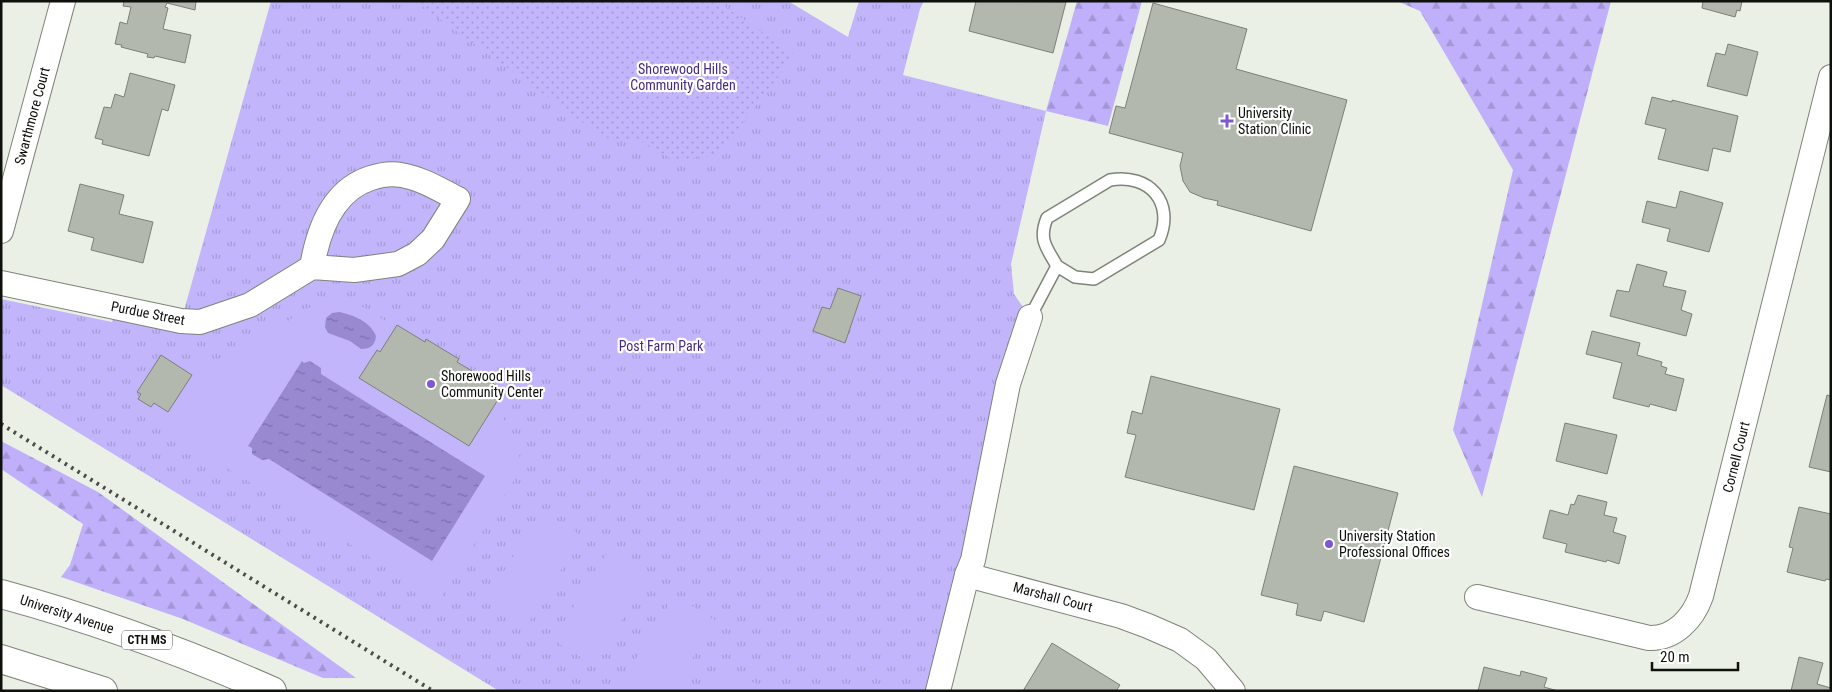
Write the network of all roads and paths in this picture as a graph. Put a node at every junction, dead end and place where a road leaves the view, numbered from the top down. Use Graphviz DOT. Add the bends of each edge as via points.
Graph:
graph roads {
  1 [pos="63,1"];
  2 [pos="1831,77"];
  3 [pos="1,230"];
  4 [pos="312,266"];
  5 [pos="1057,266"];
  6 [pos="1,283"];
  7 [pos="1030,317"];
  8 [pos="967,575"];
  9 [pos="1,594"];
  10 [pos="1477,597"];
  11 [pos="1,659"];
  12 [pos="103,691"];
  13 [pos="272,691"];
  14 [pos="938,691"];
  15 [pos="1233,691"];
  1 -- 3 [label="street, Swarthmore Court"];
  2 -- 10 [label="street, Cornell Court" via="1698,605 1673,632 1648,638"];
  4 -- 4 [label="street" via="354,270 398,264 417,254 433,239 458,199 402,175 384,175 355,185 332,210 320,233"];
  4 -- 6 [label="street, Purdue Street" via="250,305 200,322 181,321"];
  5 -- 5 [label="lane" via="1075,277 1094,279 1159,240 1164,210 1154,190 1134,179 1110,180 1047,218 1043,239"];
  5 -- 7 [label="lane"];
  7 -- 8 [label="street" via="1008,384 973,560"];
  8 -- 14 [label="street"];
  8 -- 15 [label="street, Marshall Court" via="1148,626 1180,640 1206,659"];
  9 -- 13 [label="main road, University Avenue / CTH MS" via="136,636"];
  11 -- 12 [label="main road"];
}
